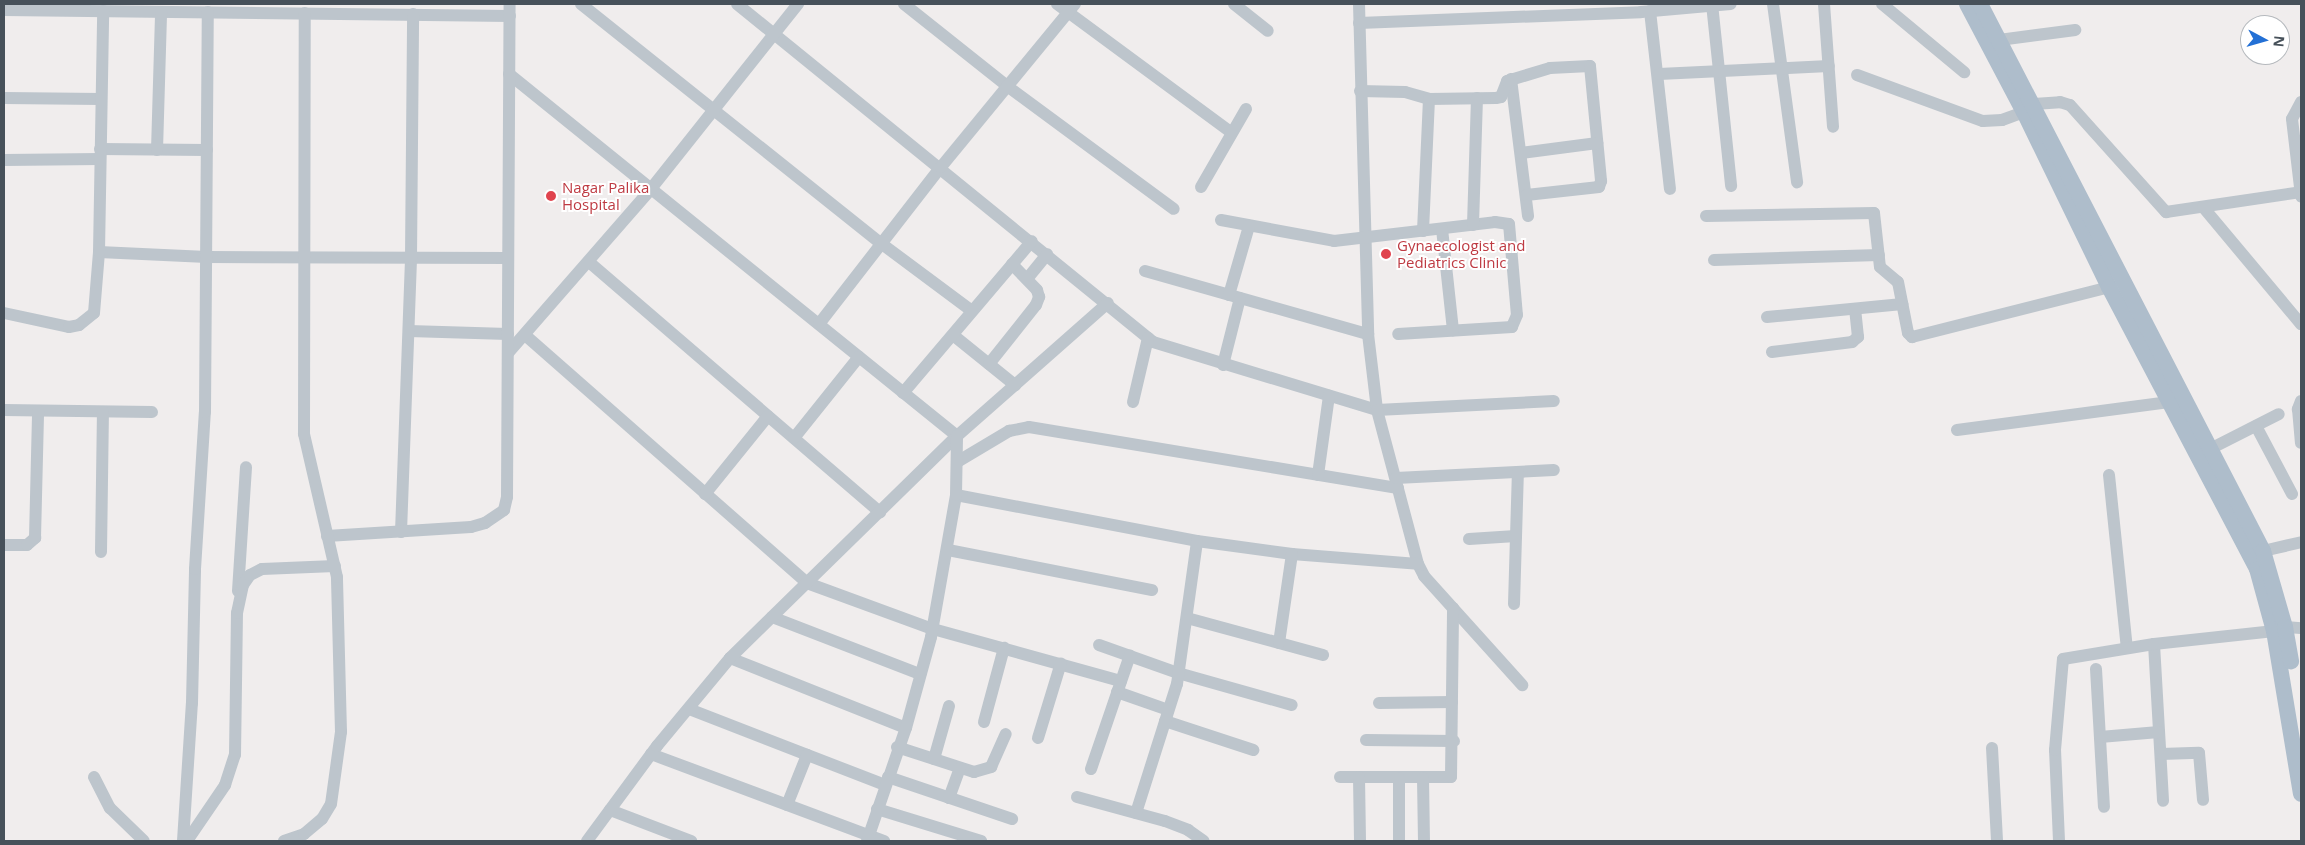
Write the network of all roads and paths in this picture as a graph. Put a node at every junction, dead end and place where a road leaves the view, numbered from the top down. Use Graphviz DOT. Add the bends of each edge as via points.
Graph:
graph roads {
  1 [pos="581,4"];
  2 [pos="737,4"];
  3 [pos="798,4"];
  4 [pos="904,4"];
  5 [pos="1057,4"];
  6 [pos="1234,4"];
  7 [pos="1359,4"];
  8 [pos="1731,4"];
  9 [pos="1773,4"];
  10 [pos="1824,4"];
  11 [pos="1882,4"];
  12 [pos="1967,4"];
  13 [pos="1980,4"];
  14 [pos="1712,5"];
  15 [pos="147,8"];
  16 [pos="1071,8"];
  17 [pos="1644,9"];
  18 [pos="4,10"];
  19 [pos="510,10"];
  20 [pos="103,11"];
  21 [pos="161,12"];
  22 [pos="208,12"];
  23 [pos="305,13"];
  24 [pos="412,14"];
  25 [pos="1359,23"];
  26 [pos="2074,30"];
  27 [pos="1268,31"];
  28 [pos="775,33"];
  29 [pos="1999,40"];
  30 [pos="1829,66"];
  31 [pos="1782,68"];
  32 [pos="1720,71"];
  33 [pos="1964,72"];
  34 [pos="509,74"];
  35 [pos="1659,74"];
  36 [pos="1856,75"];
  37 [pos="1512,80"];
  38 [pos="1007,86"];
  39 [pos="1360,91"];
  40 [pos="4,98"];
  41 [pos="1477,98"];
  42 [pos="101,99"];
  43 [pos="1429,99"];
  44 [pos="2301,102"];
  45 [pos="2029,108"];
  46 [pos="1246,109"];
  47 [pos="713,111"];
  48 [pos="1833,127"];
  49 [pos="1232,133"];
  50 [pos="1598,143"];
  51 [pos="157,150"];
  52 [pos="207,150"];
  53 [pos="1521,153"];
  54 [pos="100,154"];
  55 [pos="4,160"];
  56 [pos="941,167"];
  57 [pos="1797,182"];
  58 [pos="1731,186"];
  59 [pos="1201,187"];
  60 [pos="1670,189"];
  61 [pos="650,190"];
  62 [pos="2300,194"];
  63 [pos="1526,195"];
  64 [pos="2203,207"];
  65 [pos="1174,209"];
  66 [pos="1528,216"];
  67 [pos="1706,216"];
  68 [pos="1221,220"];
  69 [pos="1473,225"];
  70 [pos="1249,226"];
  71 [pos="1442,229"];
  72 [pos="1423,231"];
  73 [pos="1364,237"];
  74 [pos="1032,241"];
  75 [pos="882,244"];
  76 [pos="99,252"];
  77 [pos="1047,254"];
  78 [pos="1878,255"];
  79 [pos="207,257"];
  80 [pos="411,257"];
  81 [pos="302,258"];
  82 [pos="508,258"];
  83 [pos="1714,260"];
  84 [pos="589,262"];
  85 [pos="1012,264"];
  86 [pos="1145,271"];
  87 [pos="1026,279"];
  88 [pos="2109,287"];
  89 [pos="1235,296"];
  90 [pos="1108,303"];
  91 [pos="1902,304"];
  92 [pos="1855,308"];
  93 [pos="972,311"];
  94 [pos="4,313"];
  95 [pos="1766,317"];
  96 [pos="819,324"];
  97 [pos="2301,324"];
  98 [pos="1453,330"];
  99 [pos="409,331"];
  100 [pos="508,334"];
  101 [pos="1368,334"];
  102 [pos="1398,334"];
  103 [pos="525,335"];
  104 [pos="953,335"];
  105 [pos="1148,338"];
  106 [pos="1772,352"];
  107 [pos="508,353"];
  108 [pos="859,357"];
  109 [pos="989,364"];
  110 [pos="1223,364"];
  111 [pos="1015,385"];
  112 [pos="903,393"];
  113 [pos="1329,396"];
  114 [pos="1554,401"];
  115 [pos="2301,401"];
  116 [pos="1133,402"];
  117 [pos="2170,402"];
  118 [pos="4,410"];
  119 [pos="1378,410"];
  120 [pos="38,411"];
  121 [pos="103,412"];
  122 [pos="152,412"];
  123 [pos="2279,414"];
  124 [pos="768,416"];
  125 [pos="2256,426"];
  126 [pos="1957,430"];
  127 [pos="957,436"];
  128 [pos="794,438"];
  129 [pos="2301,443"];
  130 [pos="2210,449"];
  131 [pos="957,462"];
  132 [pos="246,466"];
  133 [pos="1554,470"];
  134 [pos="1518,472"];
  135 [pos="1318,475"];
  136 [pos="2109,475"];
  137 [pos="1397,483"];
  138 [pos="705,494"];
  139 [pos="2292,494"];
  140 [pos="956,495"];
  141 [pos="880,512"];
  142 [pos="401,532"];
  143 [pos="327,536"];
  144 [pos="1516,536"];
  145 [pos="1469,539"];
  146 [pos="1197,541"];
  147 [pos="2301,542"];
  148 [pos="4,545"];
  149 [pos="948,550"];
  150 [pos="2262,551"];
  151 [pos="101,552"];
  152 [pos="1292,554"];
  153 [pos="1418,564"];
  154 [pos="335,566"];
  155 [pos="807,583"];
  156 [pos="1152,590"];
  157 [pos="1514,604"];
  158 [pos="1454,608"];
  159 [pos="237,613"];
  160 [pos="772,616"];
  161 [pos="1187,618"];
  162 [pos="933,629"];
  163 [pos="2287,629"];
  164 [pos="1100,644"];
  165 [pos="1279,644"];
  166 [pos="2154,644"];
  167 [pos="1004,648"];
  168 [pos="2127,648"];
  169 [pos="1130,655"];
  170 [pos="1323,655"];
  171 [pos="730,658"];
  172 [pos="1061,663"];
  173 [pos="2096,669"];
  174 [pos="1178,672"];
  175 [pos="920,674"];
  176 [pos="1119,686"];
  177 [pos="1522,686"];
  178 [pos="1452,702"];
  179 [pos="1379,703"];
  180 [pos="1292,705"];
  181 [pos="949,706"];
  182 [pos="689,709"];
  183 [pos="1167,716"];
  184 [pos="984,722"];
  185 [pos="2301,727"];
  186 [pos="906,728"];
  187 [pos="2159,732"];
  188 [pos="1006,734"];
  189 [pos="2100,737"];
  190 [pos="1038,738"];
  191 [pos="1366,740"];
  192 [pos="1454,741"];
  193 [pos="898,747"];
  194 [pos="1992,748"];
  195 [pos="1253,750"];
  196 [pos="651,754"];
  197 [pos="2161,754"];
  198 [pos="807,755"];
  199 [pos="934,759"];
  200 [pos="960,768"];
  201 [pos="1091,769"];
  202 [pos="94,777"];
  203 [pos="1340,777"];
  204 [pos="1359,777"];
  205 [pos="1399,778"];
  206 [pos="1423,778"];
  207 [pos="886,781"];
  208 [pos="2301,794"];
  209 [pos="1077,797"];
  210 [pos="949,798"];
  211 [pos="2203,800"];
  212 [pos="2163,801"];
  213 [pos="787,805"];
  214 [pos="2104,807"];
  215 [pos="877,809"];
  216 [pos="610,810"];
  217 [pos="1136,813"];
  218 [pos="1012,819"];
  219 [pos="868,839"];
  220 [pos="144,841"];
  221 [pos="185,841"];
  222 [pos="284,841"];
  223 [pos="587,841"];
  224 [pos="692,841"];
  225 [pos="884,841"];
  226 [pos="981,841"];
  227 [pos="1204,841"];
  228 [pos="1360,841"];
  229 [pos="1399,841"];
  230 [pos="1424,841"];
  231 [pos="1997,841"];
  232 [pos="2059,841"];
  1 -- 47 [label="street"];
  2 -- 28 [label="street"];
  3 -- 28 [label="street"];
  4 -- 38 [label="street"];
  5 -- 16 [label="street"];
  6 -- 27 [label="street"];
  7 -- 25 [label="street"];
  8 -- 14 [label="street"];
  9 -- 31 [label="street"];
  10 -- 30 [label="street"];
  11 -- 33 [label="street"];
  12 -- 45 [label="main road"];
  13 -- 29 [label="main road"];
  14 -- 17 [label="street"];
  14 -- 32 [label="street"];
  15 -- 20 [label="street"];
  15 -- 21 [label="street"];
  16 -- 38 [label="street"];
  16 -- 49 [label="street"];
  17 -- 25 [label="street"];
  17 -- 35 [label="street"];
  18 -- 20 [label="street"];
  19 -- 24 [label="street"];
  19 -- 34 [label="street"];
  20 -- 42 [label="street"];
  21 -- 22 [label="street"];
  21 -- 51 [label="street"];
  22 -- 23 [label="street"];
  22 -- 52 [label="street"];
  23 -- 24 [label="street"];
  23 -- 81 [label="street"];
  24 -- 80 [label="street"];
  25 -- 39 [label="street"];
  26 -- 29 [label="street"];
  28 -- 47 [label="street"];
  28 -- 56 [label="street"];
  29 -- 45 [label="main road"];
  30 -- 31 [label="street"];
  30 -- 48 [label="street"];
  31 -- 32 [label="street"];
  31 -- 57 [label="street"];
  32 -- 35 [label="street"];
  32 -- 58 [label="street"];
  34 -- 61 [label="street"];
  34 -- 82 [label="street"];
  35 -- 60 [label="street"];
  36 -- 45 [label="street" via="1984,121 2002,120"];
  37 -- 41 [label="street" via="1505,84 1501,97"];
  37 -- 50 [label="street" via="1550,68 1590,66"];
  37 -- 53 [label="street"];
  38 -- 56 [label="street"];
  38 -- 65 [label="street"];
  39 -- 43 [label="street" via="1405,92"];
  39 -- 73 [label="street"];
  40 -- 42 [label="street"];
  41 -- 43 [label="street"];
  41 -- 69 [label="street"];
  42 -- 54 [label="street"];
  43 -- 72 [label="street"];
  44 -- 62 [label="street" via="2292,119"];
  45 -- 64 [label="street" via="2060,102 2070,105 2166,212"];
  45 -- 88 [label="main road"];
  45 -- 130 [label="main road"];
  46 -- 49 [label="street"];
  47 -- 61 [label="street"];
  47 -- 75 [label="street"];
  49 -- 59 [label="street"];
  50 -- 53 [label="street"];
  50 -- 63 [label="street" via="1601,181 1598,187"];
  51 -- 52 [label="street"];
  51 -- 54 [label="street"];
  52 -- 79 [label="street"];
  53 -- 63 [label="street"];
  54 -- 55 [label="street"];
  54 -- 76 [label="street"];
  56 -- 74 [label="street"];
  56 -- 75 [label="street"];
  61 -- 84 [label="street"];
  61 -- 96 [label="street"];
  62 -- 64 [label="street"];
  63 -- 66 [label="street"];
  64 -- 97 [label="street"];
  67 -- 78 [label="street" via="1870,211 1876,216"];
  68 -- 70 [label="street"];
  69 -- 71 [label="street"];
  69 -- 98 [label="street" via="1504,222 1511,228 1516,322 1512,327"];
  70 -- 73 [label="street" via="1313,240"];
  70 -- 89 [label="street"];
  71 -- 72 [label="street"];
  71 -- 98 [label="street"];
  72 -- 73 [label="street"];
  73 -- 101 [label="street"];
  74 -- 77 [label="street"];
  74 -- 85 [label="street"];
  75 -- 93 [label="street"];
  75 -- 96 [label="street"];
  76 -- 79 [label="street"];
  76 -- 94 [label="street" via="94,313 79,325 56,326"];
  77 -- 87 [label="street"];
  77 -- 90 [label="street"];
  78 -- 83 [label="street"];
  78 -- 91 [label="street" via="1882,271 1898,282"];
  79 -- 81 [label="street"];
  79 -- 221 [label="street" via="205,430 195,569"];
  80 -- 81 [label="street"];
  80 -- 82 [label="street"];
  80 -- 99 [label="street"];
  81 -- 143 [label="street" via="304,434"];
  82 -- 100 [label="street"];
  84 -- 103 [label="street"];
  84 -- 124 [label="street"];
  85 -- 87 [label="street"];
  85 -- 93 [label="street"];
  86 -- 89 [label="street"];
  87 -- 109 [label="street" via="1037,290 1036,306"];
  88 -- 91 [label="street" via="1912,337 1908,333"];
  88 -- 117 [label="main road"];
  89 -- 101 [label="street"];
  89 -- 110 [label="street"];
  90 -- 105 [label="street"];
  90 -- 111 [label="street"];
  91 -- 92 [label="street"];
  92 -- 95 [label="street"];
  92 -- 106 [label="street" via="1858,337 1852,342"];
  93 -- 104 [label="street"];
  96 -- 108 [label="street"];
  98 -- 102 [label="street"];
  99 -- 100 [label="street"];
  99 -- 142 [label="street"];
  100 -- 107 [label="street"];
  101 -- 119 [label="street"];
  103 -- 107 [label="street"];
  103 -- 138 [label="street"];
  104 -- 109 [label="street"];
  104 -- 112 [label="street"];
  105 -- 110 [label="street"];
  105 -- 116 [label="street"];
  107 -- 142 [label="street" via="507,497 504,510 485,523 471,527"];
  108 -- 112 [label="street"];
  108 -- 128 [label="street"];
  109 -- 111 [label="street"];
  110 -- 113 [label="street"];
  111 -- 127 [label="street"];
  112 -- 127 [label="street"];
  113 -- 119 [label="street"];
  113 -- 135 [label="street"];
  114 -- 119 [label="street"];
  115 -- 129 [label="street" via="2298,409"];
  117 -- 126 [label="street"];
  117 -- 163 [label="main road"];
  118 -- 120 [label="street"];
  119 -- 137 [label="street"];
  120 -- 121 [label="street"];
  120 -- 148 [label="street" via="35,538 27,545"];
  121 -- 122 [label="street"];
  121 -- 151 [label="street"];
  123 -- 125 [label="street"];
  124 -- 128 [label="street"];
  124 -- 138 [label="street"];
  125 -- 130 [label="street"];
  125 -- 139 [label="street"];
  127 -- 131 [label="street"];
  127 -- 141 [label="street"];
  128 -- 141 [label="street"];
  130 -- 150 [label="main road"];
  131 -- 135 [label="street" via="1009,430 1029,427"];
  131 -- 140 [label="street"];
  132 -- 159 [label="street"];
  133 -- 134 [label="street"];
  134 -- 137 [label="street"];
  134 -- 144 [label="street"];
  135 -- 137 [label="street"];
  136 -- 168 [label="street"];
  137 -- 153 [label="street"];
  138 -- 155 [label="street"];
  140 -- 146 [label="street"];
  140 -- 149 [label="street"];
  141 -- 155 [label="street"];
  142 -- 143 [label="street"];
  143 -- 154 [label="street"];
  144 -- 145 [label="street"];
  144 -- 157 [label="street"];
  146 -- 152 [label="street"];
  146 -- 161 [label="street"];
  147 -- 150 [label="street"];
  149 -- 156 [label="street"];
  149 -- 162 [label="street"];
  150 -- 163 [label="main road"];
  152 -- 153 [label="street"];
  152 -- 165 [label="street"];
  153 -- 158 [label="street"];
  154 -- 159 [label="street" via="262,569 250,574 243,585"];
  154 -- 222 [label="street" via="341,732 333,797 322,819 304,834"];
  155 -- 160 [label="street"];
  155 -- 162 [label="street"];
  158 -- 177 [label="street"];
  158 -- 178 [label="street"];
  159 -- 221 [label="street" via="235,755 225,785"];
  160 -- 171 [label="street"];
  160 -- 175 [label="street"];
  161 -- 165 [label="street"];
  161 -- 174 [label="street"];
  162 -- 167 [label="street"];
  162 -- 175 [label="street"];
  163 -- 166 [label="street"];
  163 -- 185 [label="main road"];
  163 -- 208 [label="main road"];
  164 -- 169 [label="street"];
  165 -- 170 [label="street"];
  166 -- 168 [label="street"];
  166 -- 187 [label="street"];
  167 -- 172 [label="street"];
  167 -- 184 [label="street"];
  168 -- 232 [label="street" via="2063,659 2055,750"];
  169 -- 174 [label="street"];
  169 -- 176 [label="street"];
  171 -- 182 [label="street"];
  171 -- 186 [label="street"];
  172 -- 176 [label="street"];
  172 -- 190 [label="street"];
  173 -- 189 [label="street"];
  174 -- 180 [label="street"];
  174 -- 183 [label="street"];
  175 -- 186 [label="street"];
  176 -- 183 [label="street"];
  176 -- 201 [label="street"];
  178 -- 179 [label="street"];
  178 -- 192 [label="street"];
  181 -- 199 [label="street"];
  182 -- 196 [label="street"];
  182 -- 198 [label="street"];
  183 -- 195 [label="street"];
  183 -- 217 [label="street"];
  186 -- 193 [label="street"];
  187 -- 189 [label="street"];
  187 -- 197 [label="street"];
  188 -- 200 [label="street" via="991,767 974,772"];
  189 -- 214 [label="street"];
  191 -- 192 [label="street"];
  192 -- 206 [label="street" via="1451,777"];
  193 -- 199 [label="street"];
  193 -- 207 [label="street"];
  194 -- 231 [label="street"];
  196 -- 213 [label="street"];
  196 -- 216 [label="street"];
  197 -- 211 [label="street" via="2198,753"];
  197 -- 212 [label="street"];
  198 -- 207 [label="street"];
  198 -- 213 [label="street"];
  199 -- 200 [label="street"];
  200 -- 210 [label="street"];
  202 -- 220 [label="street" via="110,808"];
  203 -- 204 [label="street"];
  204 -- 205 [label="street"];
  204 -- 228 [label="street"];
  205 -- 206 [label="street"];
  205 -- 229 [label="street"];
  206 -- 230 [label="street"];
  207 -- 210 [label="street"];
  207 -- 215 [label="street"];
  209 -- 217 [label="street"];
  210 -- 218 [label="street"];
  213 -- 219 [label="street"];
  215 -- 219 [label="street"];
  215 -- 226 [label="street"];
  216 -- 223 [label="street"];
  216 -- 224 [label="street"];
  217 -- 227 [label="street" via="1188,830"];
  219 -- 225 [label="street"];
}
